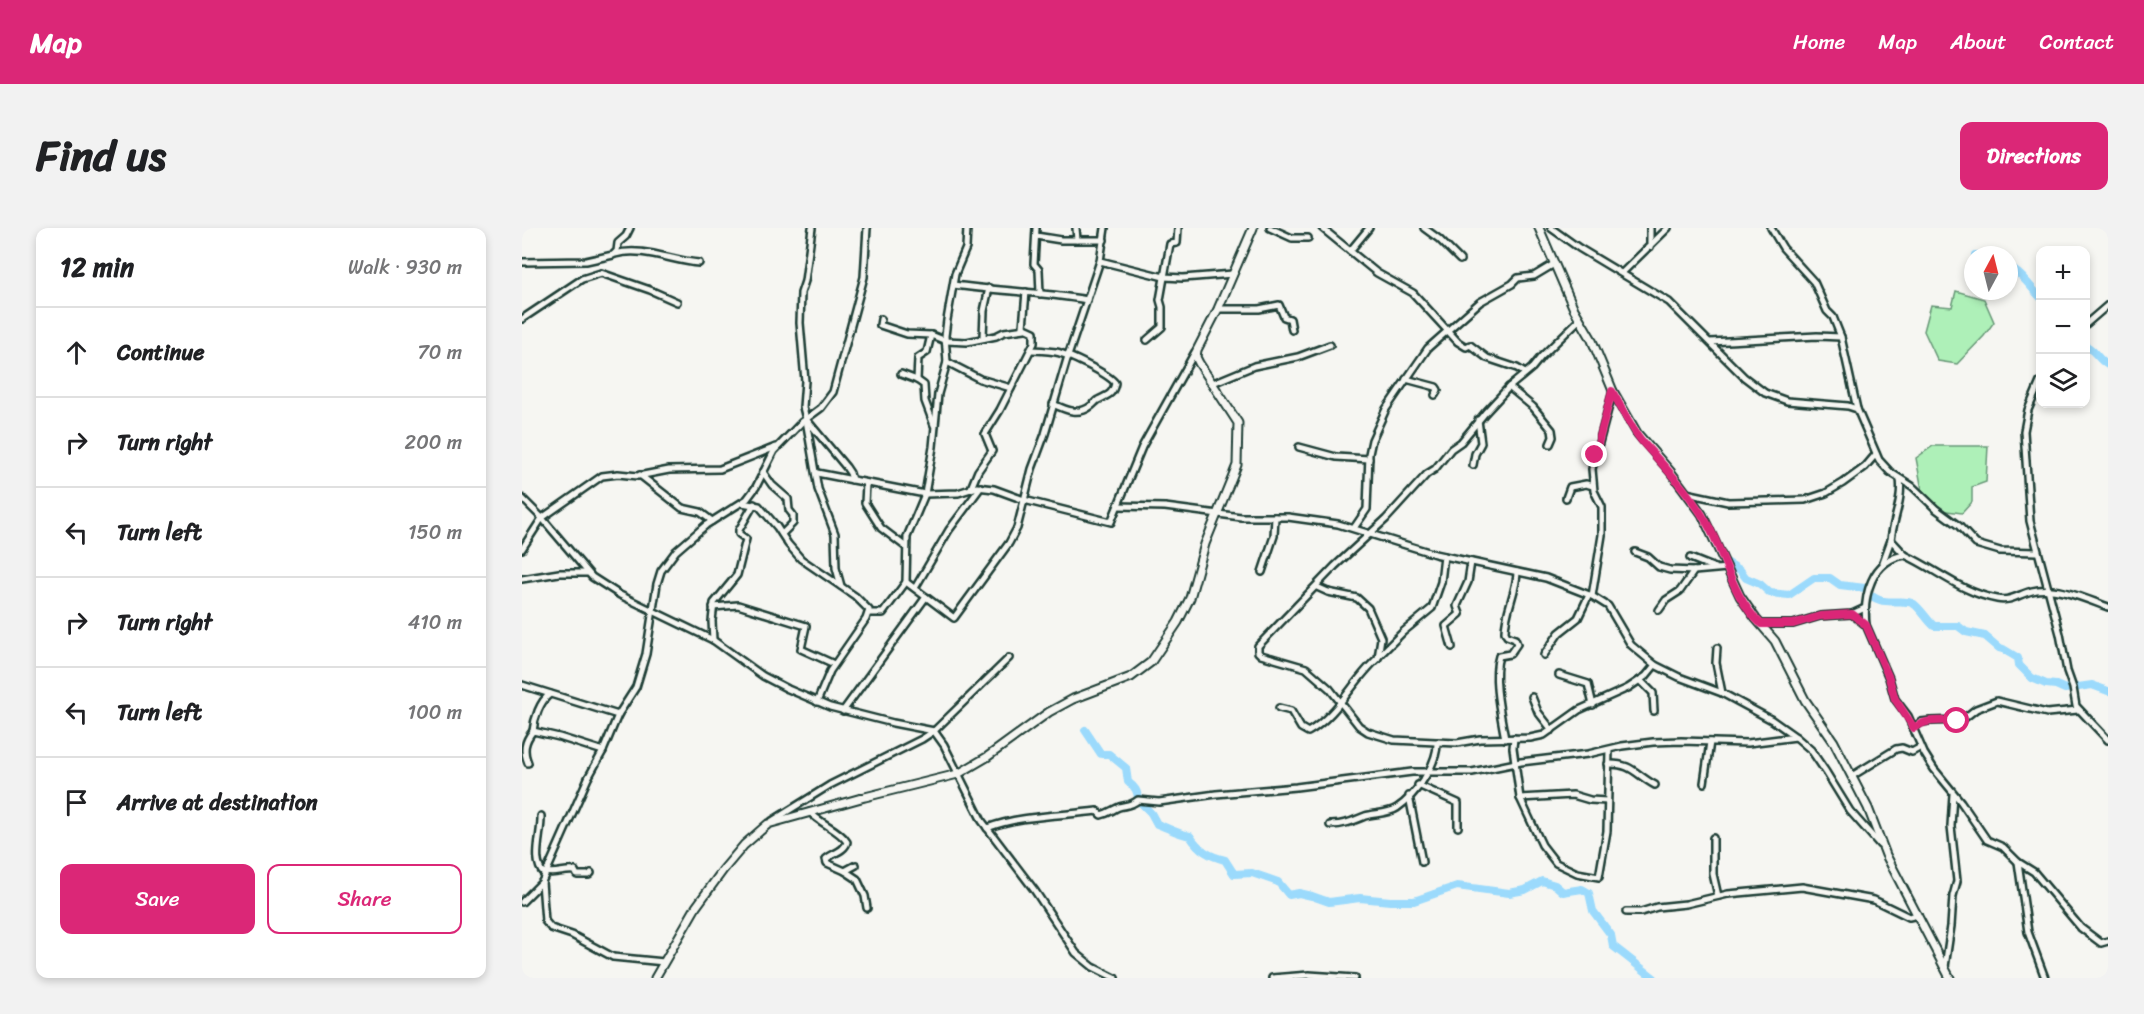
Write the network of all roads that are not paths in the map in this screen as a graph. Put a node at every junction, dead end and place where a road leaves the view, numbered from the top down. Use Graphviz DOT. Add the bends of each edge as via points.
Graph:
graph roads {
  1 [pos="630,228"];
  2 [pos="812,228"];
  3 [pos="867,228"];
  4 [pos="967,228"];
  5 [pos="1036,228"];
  6 [pos="1076,228"];
  7 [pos="1105,228"];
  8 [pos="1178,228"];
  9 [pos="1253,228"];
  10 [pos="1270,228"];
  11 [pos="1322,228"];
  12 [pos="1369,228"];
  13 [pos="1424,228"];
  14 [pos="1539,228"];
  15 [pos="1551,228"];
  16 [pos="1650,228"];
  17 [pos="1668,228"];
  18 [pos="1771,228"];
  19 [pos="1036,236"];
  20 [pos="1308,238"];
  21 [pos="1077,240"];
  22 [pos="1104,240"];
  23 [pos="1650,247"];
  24 [pos="1350,251"];
  25 [pos="613,255"];
  26 [pos="1460,260"];
  27 [pos="1100,261"];
  28 [pos="522,262"];
  29 [pos="699,263"];
  30 [pos="1554,264"];
  31 [pos="1622,273"];
  32 [pos="1233,274"];
  33 [pos="1164,277"];
  34 [pos="954,285"];
  35 [pos="989,288"];
  36 [pos="1026,292"];
  37 [pos="1040,294"];
  38 [pos="1087,300"];
  39 [pos="677,302"];
  40 [pos="2108,305"];
  41 [pos="1218,309"];
  42 [pos="522,319"];
  43 [pos="881,319"];
  44 [pos="1580,319"];
  45 [pos="2090,320"];
  46 [pos="1025,329"];
  47 [pos="1292,330"];
  48 [pos="1448,332"];
  49 [pos="931,335"];
  50 [pos="1841,337"];
  51 [pos="983,338"];
  52 [pos="1147,340"];
  53 [pos="946,341"];
  54 [pos="1710,342"];
  55 [pos="1330,345"];
  56 [pos="1032,350"];
  57 [pos="1197,350"];
  58 [pos="1068,356"];
  59 [pos="947,362"];
  60 [pos="1525,373"];
  61 [pos="901,374"];
  62 [pos="1406,379"];
  63 [pos="917,380"];
  64 [pos="1213,383"];
  65 [pos="1509,387"];
  66 [pos="1011,388"];
  67 [pos="1612,391"];
  68 [pos="2036,391"];
  69 [pos="1435,395"];
  70 [pos="1053,404"];
  71 [pos="1857,409"];
  72 [pos="806,419"];
  73 [pos="1478,420"];
  74 [pos="934,427"];
  75 [pos="1550,444"];
  76 [pos="778,447"];
  77 [pos="1299,447"];
  78 [pos="1876,454"];
  79 [pos="1369,459"];
  80 [pos="1473,465"];
  81 [pos="763,472"];
  82 [pos="817,473"];
  83 [pos="640,475"];
  84 [pos="1900,479"];
  85 [pos="852,480"];
  86 [pos="866,484"];
  87 [pos="1593,486"];
  88 [pos="981,487"];
  89 [pos="971,488"];
  90 [pos="1686,493"];
  91 [pos="925,494"];
  92 [pos="522,498"];
  93 [pos="1566,498"];
  94 [pos="1024,500"];
  95 [pos="742,503"];
  96 [pos="754,504"];
  97 [pos="1118,506"];
  98 [pos="1216,514"];
  99 [pos="1275,517"];
  100 [pos="542,518"];
  101 [pos="712,521"];
  102 [pos="1354,528"];
  103 [pos="1371,533"];
  104 [pos="782,534"];
  105 [pos="1892,540"];
  106 [pos="906,547"];
  107 [pos="522,549"];
  108 [pos="1635,552"];
  109 [pos="2037,552"];
  110 [pos="1905,555"];
  111 [pos="1444,556"];
  112 [pos="1690,558"];
  113 [pos="1471,562"];
  114 [pos="1882,564"];
  115 [pos="1727,568"];
  116 [pos="1716,569"];
  117 [pos="1694,571"];
  118 [pos="1262,572"];
  119 [pos="1517,572"];
  120 [pos="587,573"];
  121 [pos="522,579"];
  122 [pos="906,582"];
  123 [pos="841,586"];
  124 [pos="1317,587"];
  125 [pos="915,588"];
  126 [pos="2049,591"];
  127 [pos="1590,596"];
  128 [pos="926,597"];
  129 [pos="713,607"];
  130 [pos="2108,607"];
  131 [pos="1866,608"];
  132 [pos="654,610"];
  133 [pos="1659,610"];
  134 [pos="869,613"];
  135 [pos="1852,614"];
  136 [pos="1761,624"];
  137 [pos="1866,625"];
  138 [pos="713,640"];
  139 [pos="1452,647"];
  140 [pos="1717,648"];
  141 [pos="1544,655"];
  142 [pos="1379,656"];
  143 [pos="1009,658"];
  144 [pos="834,664"];
  145 [pos="1654,665"];
  146 [pos="1559,675"];
  147 [pos="1640,680"];
  148 [pos="522,685"];
  149 [pos="1722,693"];
  150 [pos="550,694"];
  151 [pos="1532,697"];
  152 [pos="1340,701"];
  153 [pos="817,702"];
  154 [pos="1593,705"];
  155 [pos="1279,708"];
  156 [pos="2078,710"];
  157 [pos="843,711"];
  158 [pos="1654,711"];
  159 [pos="618,715"];
  160 [pos="1914,728"];
  161 [pos="1552,730"];
  162 [pos="933,731"];
  163 [pos="532,732"];
  164 [pos="1796,737"];
  165 [pos="1514,738"];
  166 [pos="1505,739"];
  167 [pos="2108,740"];
  168 [pos="1437,742"];
  169 [pos="1710,742"];
  170 [pos="1921,747"];
  171 [pos="1609,750"];
  172 [pos="603,751"];
  173 [pos="1515,763"];
  174 [pos="528,764"];
  175 [pos="1608,764"];
  176 [pos="1429,771"];
  177 [pos="958,774"];
  178 [pos="1852,776"];
  179 [pos="1704,783"];
  180 [pos="1418,785"];
  181 [pos="1655,785"];
  182 [pos="1953,794"];
  183 [pos="1409,796"];
  184 [pos="1520,798"];
  185 [pos="1607,801"];
  186 [pos="810,812"];
  187 [pos="541,816"];
  188 [pos="768,824"];
  189 [pos="1329,825"];
  190 [pos="1458,827"];
  191 [pos="987,828"];
  192 [pos="1713,838"];
  193 [pos="1883,848"];
  194 [pos="1422,862"];
  195 [pos="2018,862"];
  196 [pos="856,865"];
  197 [pos="845,871"];
  198 [pos="545,873"];
  199 [pos="591,873"];
  200 [pos="542,882"];
  201 [pos="1718,896"];
  202 [pos="522,902"];
  203 [pos="867,908"];
  204 [pos="1626,912"];
  205 [pos="1918,915"];
  206 [pos="2108,941"];
  207 [pos="664,962"];
  208 [pos="1945,967"];
  209 [pos="655,978"];
  210 [pos="1115,978"];
  211 [pos="1272,978"];
  212 [pos="1355,978"];
  213 [pos="1950,978"];
  214 [pos="2045,978"];
  1 -- 25 [label="street"];
  2 -- 72 [label="street" via="800,323"];
  3 -- 72 [label="street" via="864,277 836,384 827,402"];
  4 -- 34 [label="street" via="966,248"];
  5 -- 19 [label="street"];
  6 -- 21 [label="street"];
  7 -- 22 [label="street"];
  8 -- 33 [label="street" via="1177,243 1170,244"];
  9 -- 32 [label="street"];
  10 -- 20 [label="street" via="1292,238"];
  11 -- 24 [label="street"];
  12 -- 24 [label="street"];
  13 -- 26 [label="street"];
  14 -- 30 [label="street"];
  15 -- 31 [label="street"];
  16 -- 23 [label="street"];
  17 -- 23 [label="street"];
  18 -- 50 [label="street" via="1783,248 1814,282"];
  19 -- 21 [label="street"];
  19 -- 37 [label="street" via="1034,264 1039,270"];
  21 -- 22 [label="street"];
  22 -- 27 [label="street"];
  23 -- 31 [label="street"];
  24 -- 48 [label="street" via="1377,273 1413,293"];
  25 -- 28 [label="street" via="586,261"];
  25 -- 29 [label="street" via="639,252"];
  27 -- 33 [label="street"];
  27 -- 38 [label="street"];
  30 -- 44 [label="street"];
  30 -- 48 [label="street" via="1534,276 1518,278 1480,302"];
  31 -- 54 [label="street" via="1669,302"];
  32 -- 33 [label="street"];
  32 -- 41 [label="street"];
  33 -- 52 [label="street" via="1160,300 1162,327"];
  34 -- 35 [label="street"];
  34 -- 53 [label="street"];
  35 -- 36 [label="street"];
  35 -- 51 [label="street"];
  36 -- 37 [label="street"];
  36 -- 46 [label="street"];
  37 -- 38 [label="street"];
  38 -- 58 [label="street"];
  39 -- 42 [label="street" via="601,273 582,279"];
  40 -- 45 [label="street"];
  41 -- 47 [label="street" via="1280,305"];
  41 -- 57 [label="street"];
  43 -- 49 [label="street" via="880,325 890,329"];
  44 -- 60 [label="street"];
  44 -- 67 [label="street"];
  46 -- 51 [label="street"];
  46 -- 56 [label="street" via="1034,332"];
  48 -- 60 [label="street" via="1466,347 1470,345 1493,361"];
  48 -- 62 [label="street" via="1428,348"];
  49 -- 53 [label="street"];
  49 -- 63 [label="street" via="927,352 918,358"];
  50 -- 54 [label="street"];
  50 -- 71 [label="street"];
  51 -- 53 [label="street"];
  53 -- 59 [label="street"];
  54 -- 71 [label="street" via="1751,384 1772,397"];
  55 -- 64 [label="street" via="1298,357 1260,364"];
  56 -- 58 [label="street"];
  56 -- 66 [label="street"];
  57 -- 64 [label="street" via="1196,357"];
  57 -- 97 [label="street" via="1142,447"];
  58 -- 70 [label="street"];
  58 -- 70 [label="street" via="1104,373 1114,380 1114,387 1108,397 1084,411 1073,412"];
  59 -- 66 [label="street" via="980,379"];
  59 -- 74 [label="street"];
  60 -- 65 [label="street"];
  61 -- 63 [label="street"];
  62 -- 69 [label="street" via="1436,387"];
  62 -- 79 [label="street" via="1382,417"];
  63 -- 74 [label="street" via="924,385"];
  64 -- 98 [label="street" via="1239,427 1237,465"];
  65 -- 73 [label="street"];
  65 -- 75 [label="street" via="1533,406 1552,430"];
  66 -- 89 [label="street" via="986,431 992,451"];
  67 -- 87 [label="street" via="1593,464"];
  67 -- 90 [label="street" via="1637,434"];
  68 -- 109 [label="street" via="2023,438 2028,511"];
  70 -- 94 [label="street"];
  71 -- 78 [label="street"];
  72 -- 76 [label="street"];
  72 -- 82 [label="street"];
  72 -- 85 [label="street" via="846,466"];
  73 -- 80 [label="street" via="1481,443"];
  73 -- 103 [label="street"];
  74 -- 91 [label="street"];
  76 -- 81 [label="street"];
  76 -- 83 [label="street" via="726,468"];
  77 -- 79 [label="street" via="1336,457"];
  78 -- 84 [label="street"];
  78 -- 90 [label="street" via="1843,483 1805,500 1728,502"];
  79 -- 102 [label="street" via="1368,507"];
  81 -- 95 [label="street"];
  81 -- 104 [label="street" via="788,499 793,515 793,522"];
  82 -- 85 [label="street"];
  82 -- 123 [label="street" via="818,489 835,534"];
  83 -- 100 [label="street" via="602,476"];
  83 -- 101 [label="street" via="682,508 704,514"];
  84 -- 105 [label="street" via="1901,495"];
  84 -- 109 [label="street" via="1977,544 2000,551"];
  85 -- 86 [label="street"];
  86 -- 91 [label="street"];
  86 -- 106 [label="street" via="866,503 881,528"];
  87 -- 93 [label="street" via="1570,487"];
  87 -- 127 [label="street" via="1602,507 1602,535"];
  88 -- 89 [label="street"];
  88 -- 94 [label="street"];
  88 -- 125 [label="street" via="949,530"];
  89 -- 91 [label="street" via="958,494"];
  90 -- 115 [label="street" via="1705,519"];
  91 -- 106 [label="street"];
  92 -- 100 [label="street"];
  94 -- 97 [label="street" via="1108,522 1113,520"];
  94 -- 128 [label="street" via="1013,536 954,618"];
  95 -- 96 [label="street"];
  95 -- 101 [label="street"];
  96 -- 104 [label="street" via="763,509"];
  96 -- 129 [label="street" via="739,530 746,539 737,575"];
  97 -- 98 [label="street"];
  98 -- 99 [label="street"];
  98 -- 177 [label="street" via="1190,598 1151,662 1131,677 1049,712"];
  99 -- 102 [label="street"];
  99 -- 118 [label="street" via="1274,536"];
  100 -- 107 [label="street"];
  100 -- 120 [label="street"];
  101 -- 132 [label="street" via="676,551 661,571"];
  102 -- 103 [label="street"];
  103 -- 111 [label="street"];
  103 -- 124 [label="street"];
  104 -- 123 [label="street" via="801,559"];
  105 -- 110 [label="street"];
  105 -- 114 [label="street"];
  106 -- 122 [label="street"];
  108 -- 117 [label="street" via="1659,567"];
  109 -- 126 [label="street"];
  110 -- 114 [label="street"];
  110 -- 126 [label="street" via="1959,585 1997,599 2032,590"];
  111 -- 113 [label="street"];
  111 -- 142 [label="street" via="1432,608"];
  112 -- 116 [label="street"];
  113 -- 119 [label="street"];
  113 -- 139 [label="street" via="1468,582 1457,606 1461,612 1446,626"];
  114 -- 131 [label="street" via="1872,580"];
  115 -- 116 [label="street"];
  115 -- 136 [label="street" via="1744,602"];
  116 -- 117 [label="street"];
  117 -- 133 [label="street"];
  119 -- 127 [label="street" via="1546,578"];
  119 -- 166 [label="street" via="1505,632 1517,644 1510,654 1498,657 1497,666"];
  120 -- 121 [label="street"];
  120 -- 132 [label="street" via="620,595"];
  122 -- 125 [label="street"];
  122 -- 134 [label="street" via="882,613"];
  123 -- 134 [label="street" via="863,602"];
  124 -- 142 [label="street" via="1357,598 1368,608 1381,638"];
  124 -- 152 [label="street" via="1258,649 1261,655 1306,668"];
  125 -- 128 [label="street"];
  126 -- 130 [label="street" via="2084,597"];
  126 -- 156 [label="street"];
  127 -- 141 [label="street" via="1578,618 1559,633"];
  127 -- 145 [label="street" via="1608,606 1631,645"];
  128 -- 157 [label="street"];
  129 -- 138 [label="street"];
  129 -- 144 [label="street" via="738,605 806,626 801,649"];
  131 -- 135 [label="street"];
  131 -- 137 [label="street"];
  132 -- 138 [label="street"];
  132 -- 159 [label="street" via="639,678"];
  134 -- 144 [label="street"];
  135 -- 136 [label="street" via="1820,616 1793,624"];
  135 -- 137 [label="street"];
  136 -- 178 [label="street"];
  137 -- 160 [label="street" via="1895,699"];
  138 -- 153 [label="street" via="763,676"];
  140 -- 149 [label="street"];
  142 -- 152 [label="street"];
  143 -- 162 [label="street"];
  144 -- 153 [label="street"];
  145 -- 147 [label="street"];
  145 -- 149 [label="street"];
  146 -- 154 [label="street" via="1588,684"];
  147 -- 154 [label="street"];
  147 -- 158 [label="street" via="1653,693"];
  148 -- 150 [label="street"];
  149 -- 164 [label="street"];
  150 -- 159 [label="street"];
  150 -- 163 [label="street"];
  151 -- 161 [label="street"];
  152 -- 155 [label="street" via="1327,718 1306,732 1291,711"];
  152 -- 168 [label="street" via="1368,732 1394,741"];
  153 -- 157 [label="street"];
  154 -- 161 [label="street" via="1579,710"];
  156 -- 160 [label="street" via="2047,713 1997,701 1976,708 1962,720 1930,721"];
  156 -- 167 [label="street"];
  157 -- 162 [label="street"];
  159 -- 172 [label="street"];
  160 -- 170 [label="street"];
  161 -- 165 [label="street" via="1538,737"];
  162 -- 177 [label="street"];
  162 -- 188 [label="street" via="830,785"];
  163 -- 172 [label="street"];
  163 -- 174 [label="street" via="524,754"];
  164 -- 169 [label="street" via="1748,743"];
  164 -- 193 [label="street" via="1821,764 1850,811"];
  165 -- 166 [label="street"];
  165 -- 173 [label="street"];
  166 -- 168 [label="street"];
  168 -- 176 [label="street"];
  169 -- 171 [label="street" via="1653,742"];
  169 -- 179 [label="street"];
  170 -- 178 [label="street" via="1912,752 1896,749"];
  170 -- 182 [label="street"];
  171 -- 173 [label="street"];
  171 -- 175 [label="street"];
  172 -- 198 [label="street"];
  173 -- 176 [label="street" via="1472,772"];
  173 -- 184 [label="street"];
  175 -- 181 [label="street" via="1628,766"];
  175 -- 185 [label="street"];
  176 -- 180 [label="street"];
  176 -- 191 [label="street" via="1159,802 1138,800 1113,813 1101,815 1097,811 1010,820"];
  177 -- 186 [label="street"];
  177 -- 191 [label="street"];
  178 -- 193 [label="street"];
  180 -- 183 [label="street"];
  180 -- 190 [label="street" via="1458,803"];
  182 -- 195 [label="street" via="1987,840 2003,847"];
  182 -- 208 [label="street" via="1951,826 1957,881"];
  183 -- 189 [label="street" via="1391,811"];
  183 -- 194 [label="street"];
  184 -- 185 [label="street" via="1573,795"];
  184 -- 185 [label="street" via="1542,845 1556,863 1577,873 1599,877"];
  186 -- 188 [label="street"];
  186 -- 197 [label="street" via="846,839 846,846 826,861"];
  187 -- 198 [label="street" via="538,861"];
  188 -- 207 [label="street" via="723,870"];
  191 -- 210 [label="street" via="1076,952"];
  192 -- 201 [label="street" via="1713,874"];
  193 -- 205 [label="street"];
  195 -- 206 [label="street" via="2034,872 2081,928 2101,943"];
  195 -- 214 [label="street" via="2028,932"];
  196 -- 197 [label="street"];
  197 -- 203 [label="street" via="857,879"];
  198 -- 199 [label="street"];
  198 -- 200 [label="street"];
  200 -- 202 [label="street"];
  200 -- 207 [label="street" via="545,921 551,928 613,957"];
  201 -- 204 [label="street"];
  201 -- 205 [label="street" via="1808,887 1874,900 1909,917"];
  205 -- 208 [label="street"];
  207 -- 209 [label="street"];
  208 -- 213 [label="street"];
  211 -- 212 [label="street"];
}
